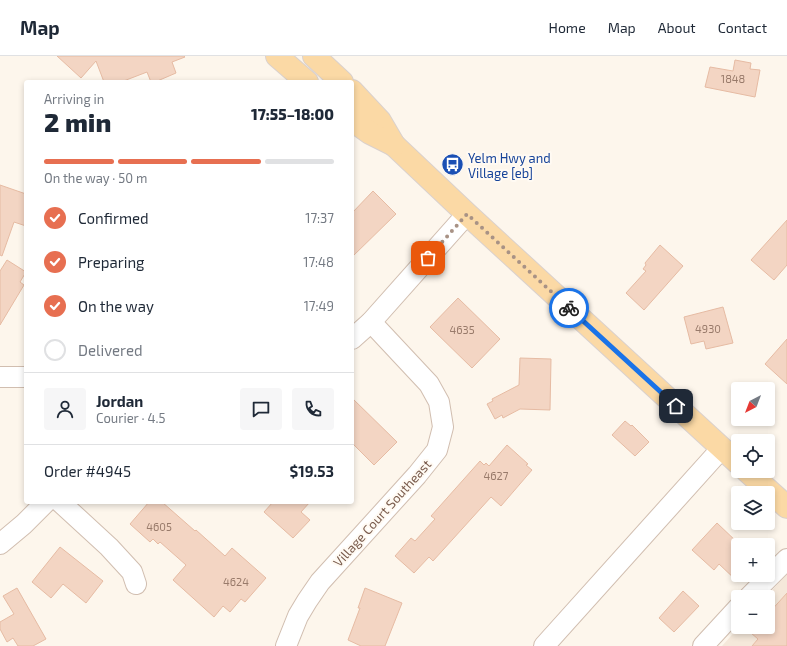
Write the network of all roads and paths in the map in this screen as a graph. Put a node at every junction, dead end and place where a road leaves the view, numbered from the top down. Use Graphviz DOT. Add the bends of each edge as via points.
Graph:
graph roads {
  1 [pos="277,56"];
  2 [pos="314,56"];
  3 [pos="305,80"];
  4 [pos="340,80"];
  5 [pos="354,94"];
  6 [pos="354,121"];
  7 [pos="394,145"];
  8 [pos="467,214"];
  9 [pos="371,322"];
  10 [pos="354,337"];
  11 [pos="0,377"];
  12 [pos="24,377"];
  13 [pos="722,448"];
  14 [pos="731,456"];
  15 [pos="755,478"];
  16 [pos="44,504"];
  17 [pos="62,504"];
  18 [pos="787,506"];
  19 [pos="0,544"];
  20 [pos="787,559"];
  21 [pos="136,584"];
  22 [pos="756,590"];
  23 [pos="731,616"];
  24 [pos="286,646"];
  25 [pos="544,646"];
  26 [pos="703,646"];
  1 -- 3 [label="main road"];
  2 -- 4 [label="main road"];
  5 -- 7 [label="main road" via="380,121"];
  6 -- 7 [label="main road"];
  7 -- 8 [label="main road"];
  8 -- 9 [label="street"];
  8 -- 13 [label="main road"];
  9 -- 10 [label="street"];
  9 -- 24 [label="street, Village Court Southeast" via="429,384 439,402 443,427 441,435 437,450 417,475 320,582 298,616"];
  11 -- 12 [label="street"];
  13 -- 14 [label="main road"];
  13 -- 25 [label="street"];
  15 -- 18 [label="main road"];
  16 -- 19 [label="street"];
  17 -- 21 [label="street" via="128,567"];
  20 -- 22 [label="street"];
  23 -- 26 [label="street"];
}
